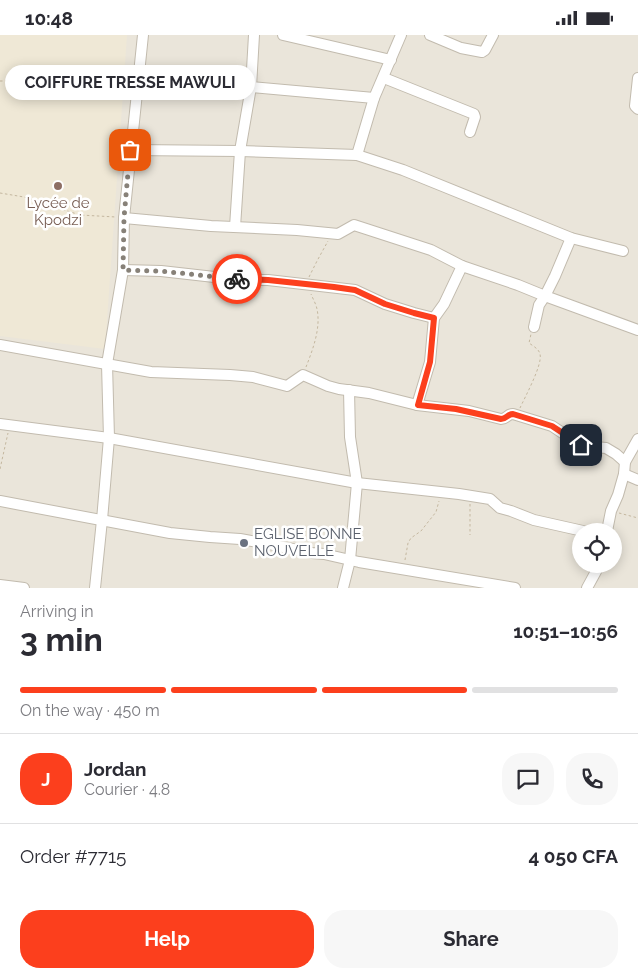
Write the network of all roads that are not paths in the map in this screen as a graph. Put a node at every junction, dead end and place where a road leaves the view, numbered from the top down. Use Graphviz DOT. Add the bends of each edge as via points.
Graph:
graph roads {
  1 [pos="143,35"];
  2 [pos="254,35"];
  3 [pos="283,35"];
  4 [pos="401,35"];
  5 [pos="430,35"];
  6 [pos="493,35"];
  7 [pos="391,59"];
  8 [pos="384,78"];
  9 [pos="638,78"];
  10 [pos="137,83"];
  11 [pos="251,87"];
  12 [pos="374,99"];
  13 [pos="638,109"];
  14 [pos="470,132"];
  15 [pos="130,150"];
  16 [pos="240,151"];
  17 [pos="357,155"];
  18 [pos="124,218"];
  19 [pos="235,227"];
  20 [pos="570,238"];
  21 [pos="623,251"];
  22 [pos="462,266"];
  23 [pos="123,270"];
  24 [pos="545,296"];
  25 [pos="434,318"];
  26 [pos="534,327"];
  27 [pos="638,330"];
  28 [pos="0,345"];
  29 [pos="107,364"];
  30 [pos="349,389"];
  31 [pos="418,405"];
  32 [pos="5,424"];
  33 [pos="109,438"];
  34 [pos="638,439"];
  35 [pos="625,462"];
  36 [pos="624,474"];
  37 [pos="638,479"];
  38 [pos="357,483"];
  39 [pos="0,501"];
  40 [pos="102,520"];
  41 [pos="609,523"];
  42 [pos="572,529"];
  43 [pos="350,560"];
  44 [pos="595,573"];
  45 [pos="0,585"];
  46 [pos="24,588"];
  47 [pos="95,588"];
  48 [pos="344,588"];
  49 [pos="515,588"];
  50 [pos="587,588"];
  1 -- 10 [label="street"];
  2 -- 11 [label="street"];
  3 -- 7 [label="street"];
  4 -- 7 [label="street"];
  5 -- 6 [label="street" via="482,53"];
  7 -- 8 [label="street"];
  8 -- 12 [label="street"];
  8 -- 14 [label="street" via="474,114 476,117"];
  9 -- 13 [label="street" via="635,106"];
  10 -- 11 [label="street"];
  10 -- 15 [label="street"];
  11 -- 12 [label="street"];
  11 -- 16 [label="street"];
  12 -- 17 [label="street"];
  15 -- 16 [label="street"];
  15 -- 18 [label="street"];
  16 -- 17 [label="street"];
  16 -- 19 [label="street"];
  17 -- 20 [label="street" via="403,170"];
  18 -- 19 [label="street"];
  18 -- 23 [label="street"];
  19 -- 22 [label="street" via="338,234 354,225 431,250"];
  20 -- 21 [label="street"];
  20 -- 24 [label="street"];
  22 -- 24 [label="street"];
  22 -- 25 [label="street"];
  23 -- 25 [label="street" via="355,290 385,304"];
  23 -- 29 [label="street"];
  24 -- 26 [label="street" via="539,305"];
  24 -- 27 [label="street"];
  25 -- 31 [label="street" via="430,362"];
  28 -- 29 [label="street"];
  29 -- 30 [label="street" via="151,372 253,377 287,386 303,375 328,386"];
  29 -- 33 [label="street"];
  30 -- 31 [label="street"];
  30 -- 38 [label="street" via="350,437"];
  31 -- 35 [label="street" via="463,410 501,419 512,413 552,426 585,447 606,448"];
  32 -- 33 [label="street"];
  33 -- 38 [label="street"];
  33 -- 40 [label="street"];
  34 -- 35 [label="street"];
  35 -- 36 [label="street"];
  36 -- 37 [label="street"];
  36 -- 41 [label="street"];
  38 -- 42 [label="street" via="490,499 500,509"];
  38 -- 43 [label="street"];
  39 -- 40 [label="street"];
  40 -- 43 [label="street" via="170,533 269,543"];
  40 -- 47 [label="street"];
  43 -- 48 [label="street"];
  43 -- 49 [label="street"];
  44 -- 50 [label="street"];
  45 -- 46 [label="street"];
}
